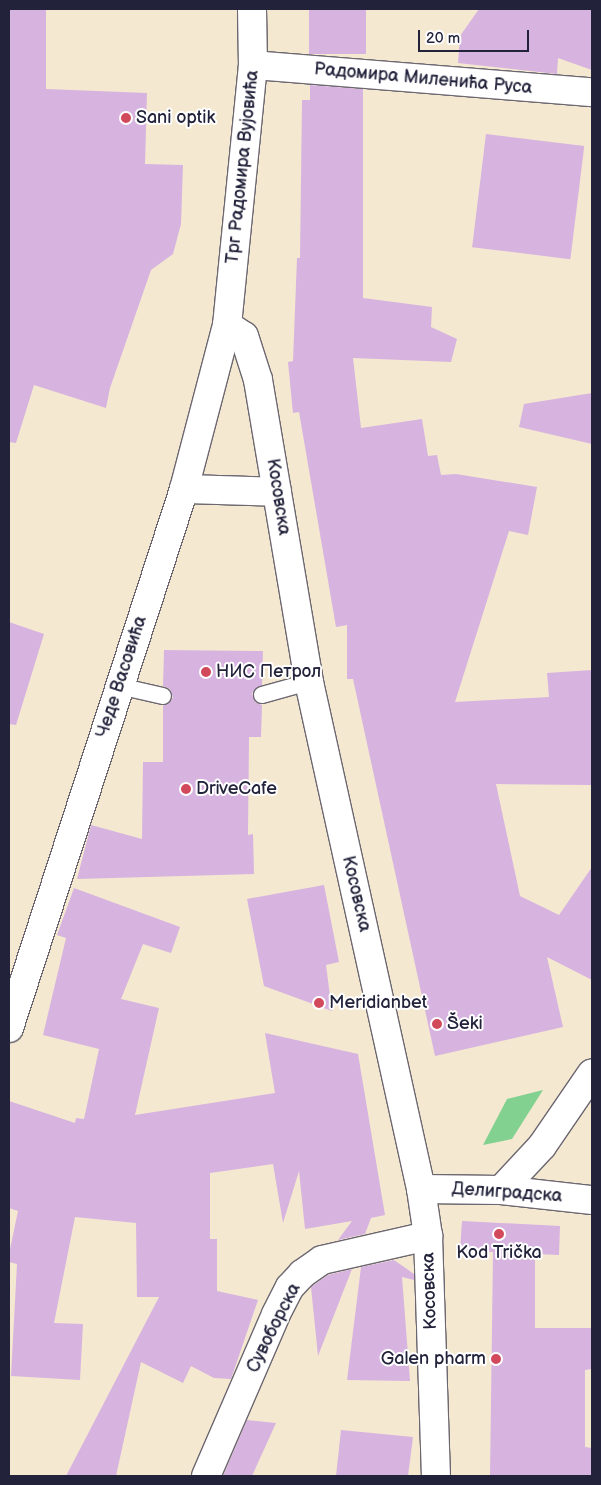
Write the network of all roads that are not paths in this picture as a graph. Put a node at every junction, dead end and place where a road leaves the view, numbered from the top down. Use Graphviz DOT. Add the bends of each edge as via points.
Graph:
graph roads {
  1 [pos="252,9"];
  2 [pos="253,65"];
  3 [pos="592,92"];
  4 [pos="227,325"];
  5 [pos="184,489"];
  6 [pos="277,492"];
  7 [pos="309,682"];
  8 [pos="118,686"];
  9 [pos="262,695"];
  10 [pos="163,696"];
  11 [pos="9,1028"];
  12 [pos="592,1073"];
  13 [pos="421,1189"];
  14 [pos="500,1190"];
  15 [pos="592,1200"];
  16 [pos="428,1236"];
  17 [pos="206,1476"];
  18 [pos="436,1476"];
  1 -- 2 [label="street, Трг Радомира Вујовића"];
  2 -- 3 [label="street, Радомира Миленића Руса"];
  2 -- 4 [label="street, Трг Радомира Вујовића"];
  4 -- 5 [label="street, Чеде Васовића"];
  4 -- 6 [label="street, Косовска" via="244,336 250,348"];
  5 -- 6 [label="street"];
  5 -- 8 [label="street, Чеде Васовића"];
  6 -- 7 [label="street, Косовска"];
  7 -- 9 [label="lane"];
  7 -- 13 [label="street, Косовска"];
  8 -- 10 [label="lane"];
  8 -- 11 [label="street, Чеде Васовића"];
  12 -- 14 [label="street" via="542,1146"];
  13 -- 14 [label="street, Делиградска"];
  13 -- 16 [label="street, Косовска"];
  14 -- 15 [label="street, Делиградска"];
  16 -- 17 [label="street, Сувоборска" via="322,1260 302,1274 290,1287 276,1314"];
  16 -- 18 [label="street, Косовска"];
}
